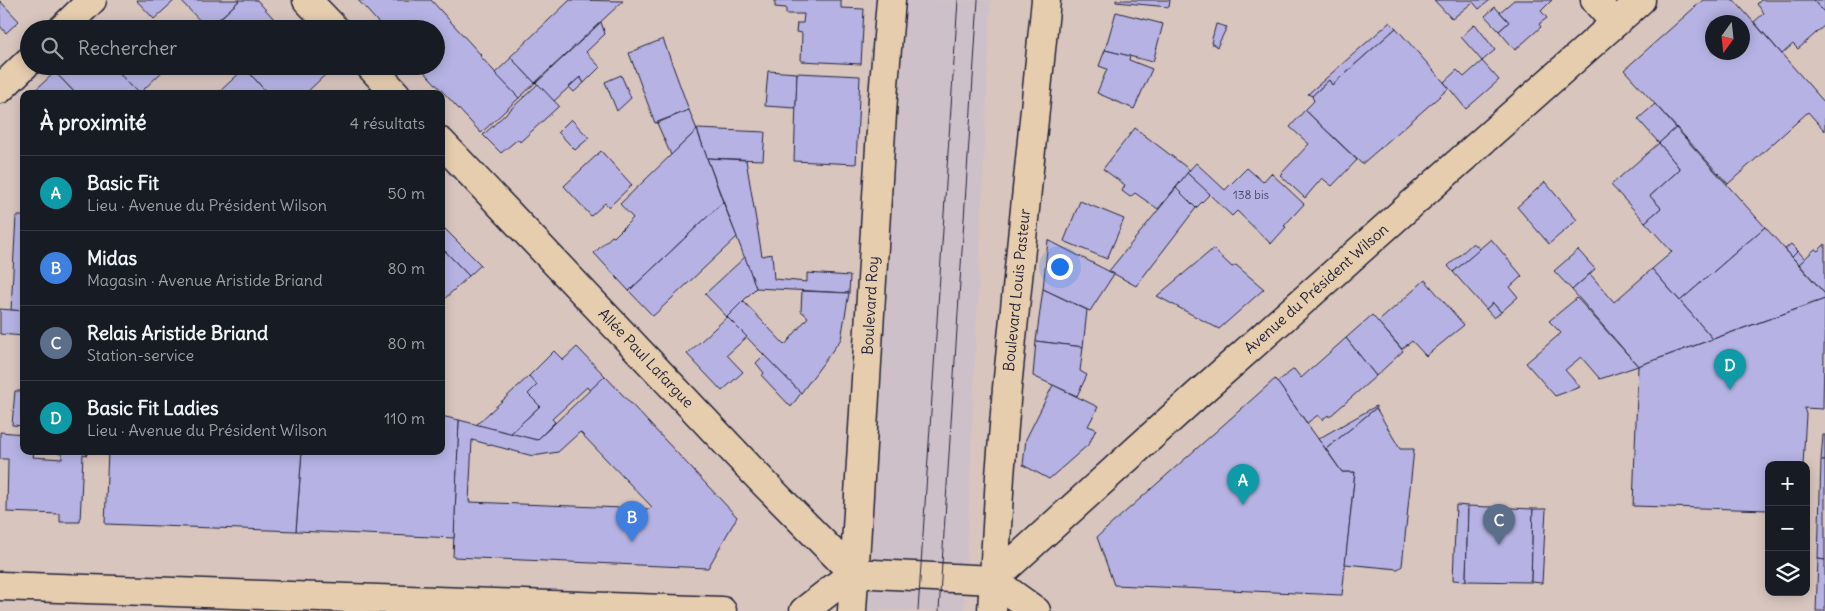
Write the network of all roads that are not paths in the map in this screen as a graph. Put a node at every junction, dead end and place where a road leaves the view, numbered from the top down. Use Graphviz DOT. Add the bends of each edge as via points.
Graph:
graph roads {
  1 [pos="92,0"];
  2 [pos="307,0"];
  3 [pos="891,0"];
  4 [pos="1046,0"];
  5 [pos="1594,0"];
  6 [pos="1641,0"];
  7 [pos="71,20"];
  8 [pos="326,20"];
  9 [pos="1615,24"];
  10 [pos="20,69"];
  11 [pos="378,75"];
  12 [pos="0,88"];
  13 [pos="392,90"];
  14 [pos="445,146"];
  15 [pos="853,573"];
  16 [pos="993,580"];
  17 [pos="0,586"];
  18 [pos="722,611"];
  19 [pos="804,611"];
  20 [pos="852,611"];
  21 [pos="992,611"];
  22 [pos="1036,611"];
  1 -- 7 [label="street"];
  2 -- 8 [label="street"];
  3 -- 15 [label="street, Boulevard Roy"];
  4 -- 16 [label="street, Boulevard Louis Pasteur" via="1007,388"];
  5 -- 9 [label="street"];
  6 -- 9 [label="street, Avenue du Président Wilson"];
  9 -- 16 [label="street, Avenue du Président Wilson"];
  10 -- 12 [label="street"];
  11 -- 13 [label="street"];
  14 -- 15 [label="street, Allée Paul Lafargue"];
  15 -- 16 [label="street"];
  15 -- 19 [label="street"];
  15 -- 20 [label="street, Boulevard Roy"];
  16 -- 21 [label="street, Boulevard Louis Pasteur"];
  16 -- 22 [label="street"];
  17 -- 18 [label="street"];
}
